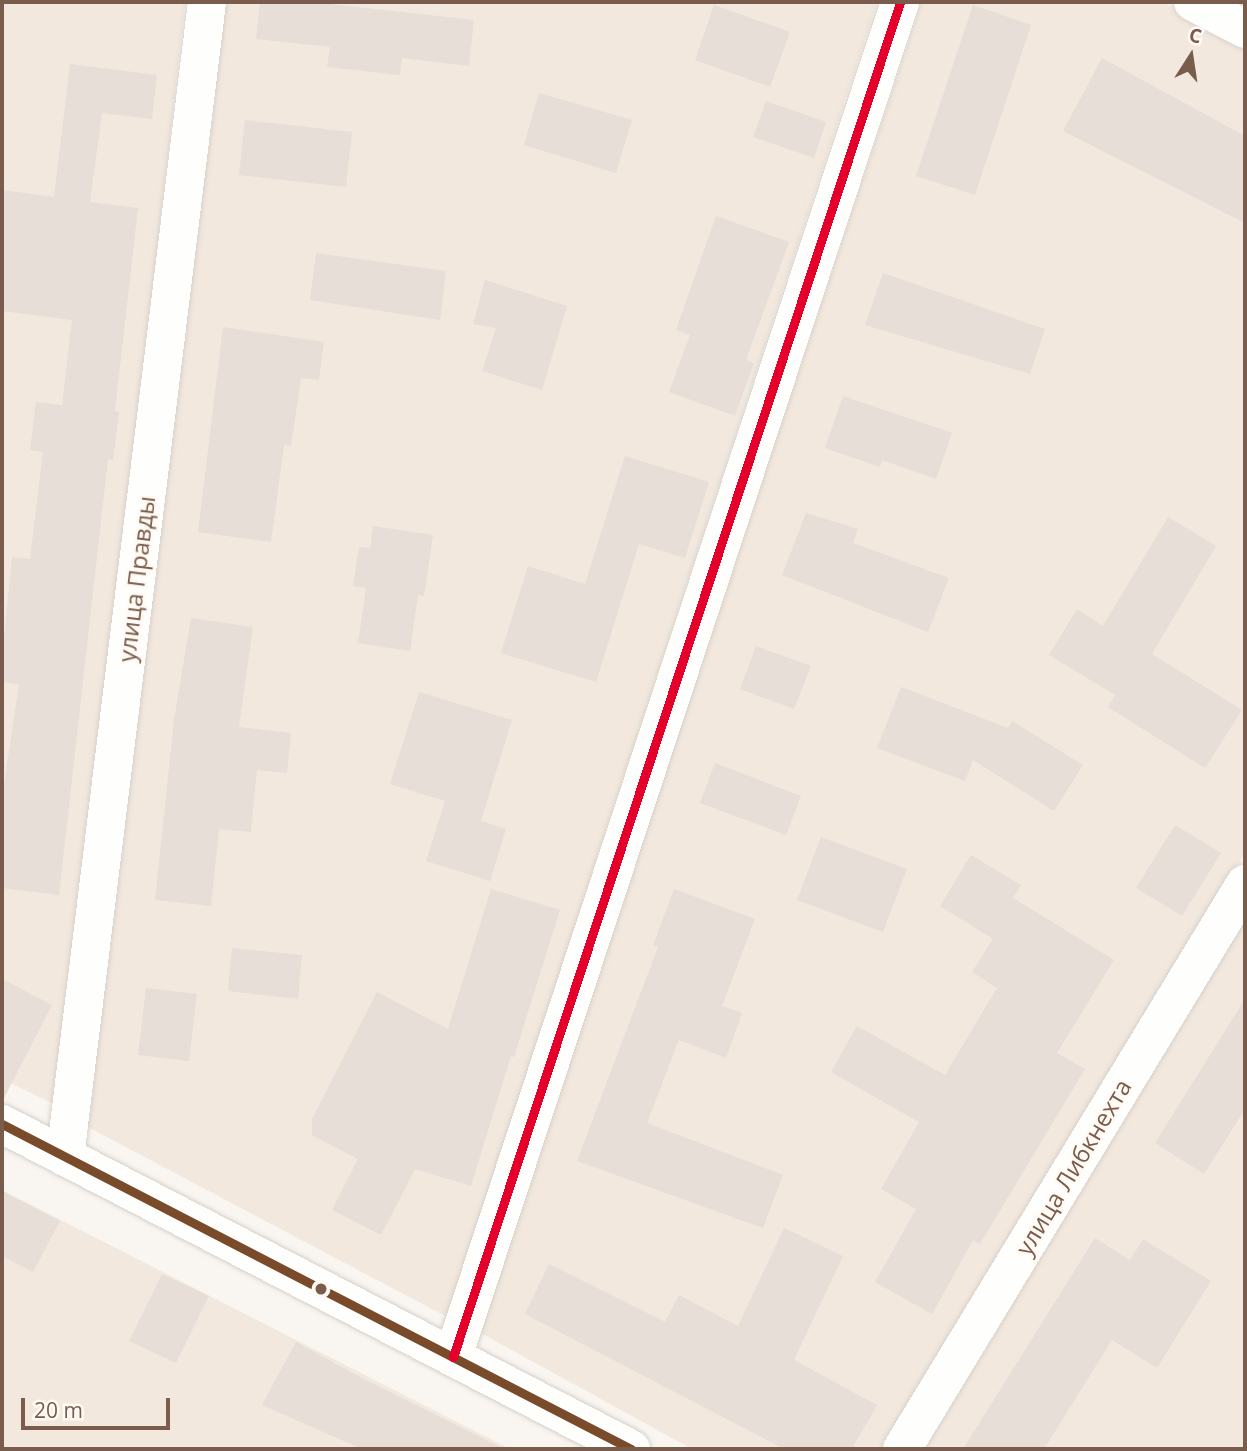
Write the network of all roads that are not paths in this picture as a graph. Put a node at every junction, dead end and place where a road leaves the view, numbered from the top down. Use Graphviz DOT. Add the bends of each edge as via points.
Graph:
graph roads {
  1 [pos="207,2"];
  2 [pos="900,2"];
  3 [pos="1193,2"];
  4 [pos="1245,29"];
  5 [pos="1245,884"];
  6 [pos="2,1124"];
  7 [pos="65,1157"];
  8 [pos="453,1357"];
  9 [pos="631,1449"];
  10 [pos="902,1449"];
  1 -- 7 [label="street, улица Правды"];
  2 -- 8 [label="street"];
  3 -- 4 [label="street"];
  5 -- 10 [label="street, улица Либкнехта"];
  6 -- 7 [label="street"];
  7 -- 8 [label="street"];
  8 -- 9 [label="street"];
}
